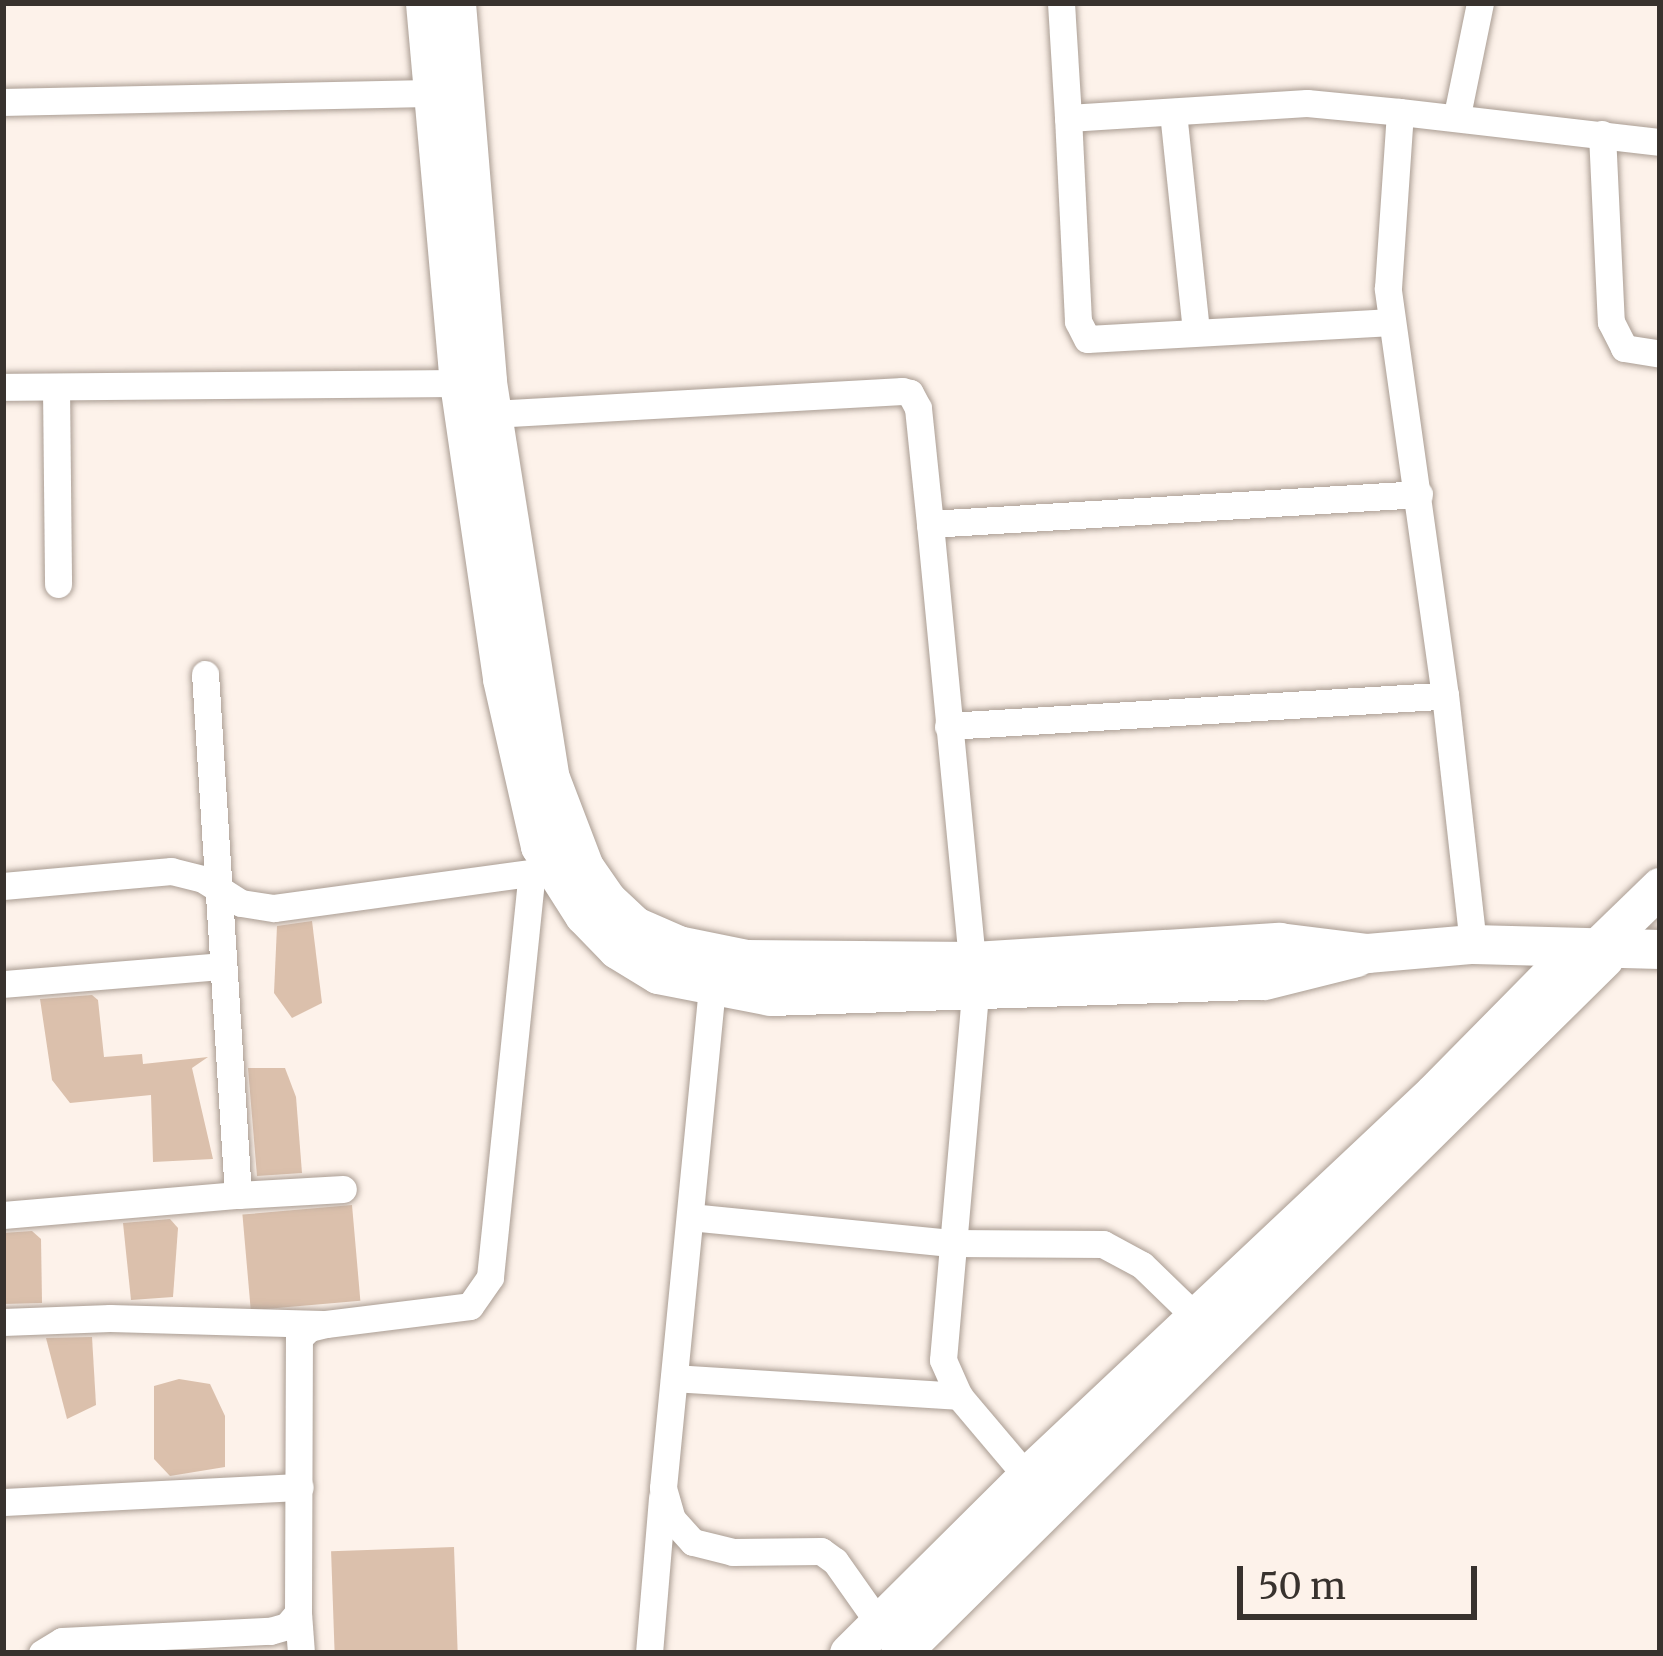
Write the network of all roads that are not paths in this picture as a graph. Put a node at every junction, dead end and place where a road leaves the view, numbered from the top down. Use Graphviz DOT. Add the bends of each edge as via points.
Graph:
graph roads {
  1 [pos="425,3"];
  2 [pos="456,3"];
  3 [pos="1061,3"];
  4 [pos="1480,3"];
  5 [pos="446,93"];
  6 [pos="3,102"];
  7 [pos="1173,112"];
  8 [pos="1400,112"];
  9 [pos="1457,115"];
  10 [pos="1068,118"];
  11 [pos="1602,134"];
  12 [pos="1660,142"];
  13 [pos="1392,322"];
  14 [pos="1196,332"];
  15 [pos="1660,354"];
  16 [pos="3,387"];
  17 [pos="56,387"];
  18 [pos="479,393"];
  19 [pos="1419,494"];
  20 [pos="930,524"];
  21 [pos="58,584"];
  22 [pos="205,674"];
  23 [pos="1445,696"];
  24 [pos="948,726"];
  25 [pos="556,870"];
  26 [pos="3,886"];
  27 [pos="1660,886"];
  28 [pos="220,890"];
  29 [pos="1473,944"];
  30 [pos="1595,949"];
  31 [pos="1660,949"];
  32 [pos="222,966"];
  33 [pos="975,978"];
  34 [pos="3,984"];
  35 [pos="712,988"];
  36 [pos="343,1189"];
  37 [pos="238,1195"];
  38 [pos="3,1215"];
  39 [pos="690,1217"];
  40 [pos="951,1243"];
  41 [pos="3,1322"];
  42 [pos="326,1324"];
  43 [pos="1208,1329"];
  44 [pos="674,1378"];
  45 [pos="959,1396"];
  46 [pos="300,1486"];
  47 [pos="663,1488"];
  48 [pos="1039,1490"];
  49 [pos="3,1502"];
  50 [pos="298,1613"];
  51 [pos="159,1645"];
  52 [pos="895,1646"];
  53 [pos="42,1653"];
  54 [pos="301,1653"];
  55 [pos="649,1653"];
  56 [pos="849,1653"];
  1 -- 5 [label="main road"];
  2 -- 5 [label="main road"];
  3 -- 10 [label="street"];
  4 -- 9 [label="street"];
  5 -- 6 [label="street"];
  5 -- 18 [label="main road"];
  7 -- 8 [label="street" via="1307,103"];
  7 -- 10 [label="street"];
  7 -- 14 [label="street"];
  8 -- 9 [label="street"];
  8 -- 13 [label="street" via="1388,261"];
  9 -- 11 [label="street"];
  10 -- 14 [label="street" via="1081,333 1098,341"];
  11 -- 12 [label="street"];
  11 -- 15 [label="street" via="1611,322 1624,348"];
  13 -- 14 [label="street"];
  13 -- 19 [label="street"];
  16 -- 17 [label="street"];
  17 -- 18 [label="street"];
  17 -- 21 [label="street"];
  18 -- 20 [label="street" via="910,393"];
  18 -- 25 [label="main road" via="502,679 526,800"];
  19 -- 20 [label="street"];
  19 -- 23 [label="street"];
  20 -- 24 [label="street"];
  22 -- 28 [label="street"];
  23 -- 24 [label="street"];
  23 -- 29 [label="street"];
  24 -- 33 [label="street"];
  25 -- 28 [label="street" via="274,908"];
  25 -- 33 [label="main road" via="678,946"];
  25 -- 35 [label="main road" via="617,950 658,974"];
  25 -- 42 [label="street" via="490,1277 470,1306"];
  26 -- 28 [label="street" via="172,872"];
  27 -- 30 [label="main road"];
  28 -- 32 [label="street"];
  29 -- 30 [label="main road"];
  29 -- 33 [label="main road" via="1367,953 1264,980"];
  30 -- 31 [label="main road"];
  30 -- 43 [label="main road"];
  32 -- 34 [label="street"];
  32 -- 37 [label="street"];
  33 -- 35 [label="main road" via="770,996"];
  33 -- 40 [label="street"];
  35 -- 39 [label="street"];
  36 -- 37 [label="street"];
  37 -- 38 [label="street"];
  39 -- 40 [label="street"];
  39 -- 44 [label="street"];
  40 -- 43 [label="street" via="1103,1244 1142,1265"];
  40 -- 45 [label="street" via="943,1360"];
  41 -- 42 [label="street"];
  42 -- 46 [label="street" via="299,1338"];
  43 -- 48 [label="main road"];
  44 -- 45 [label="street"];
  44 -- 47 [label="street"];
  45 -- 48 [label="street"];
  46 -- 49 [label="street"];
  46 -- 50 [label="street"];
  47 -- 52 [label="street" via="680,1532 693,1542 733,1552 821,1551"];
  47 -- 55 [label="street"];
  48 -- 52 [label="main road"];
  50 -- 51 [label="street" via="270,1631"];
  50 -- 54 [label="street"];
  51 -- 53 [label="street" via="62,1641"];
  52 -- 56 [label="main road"];
}
